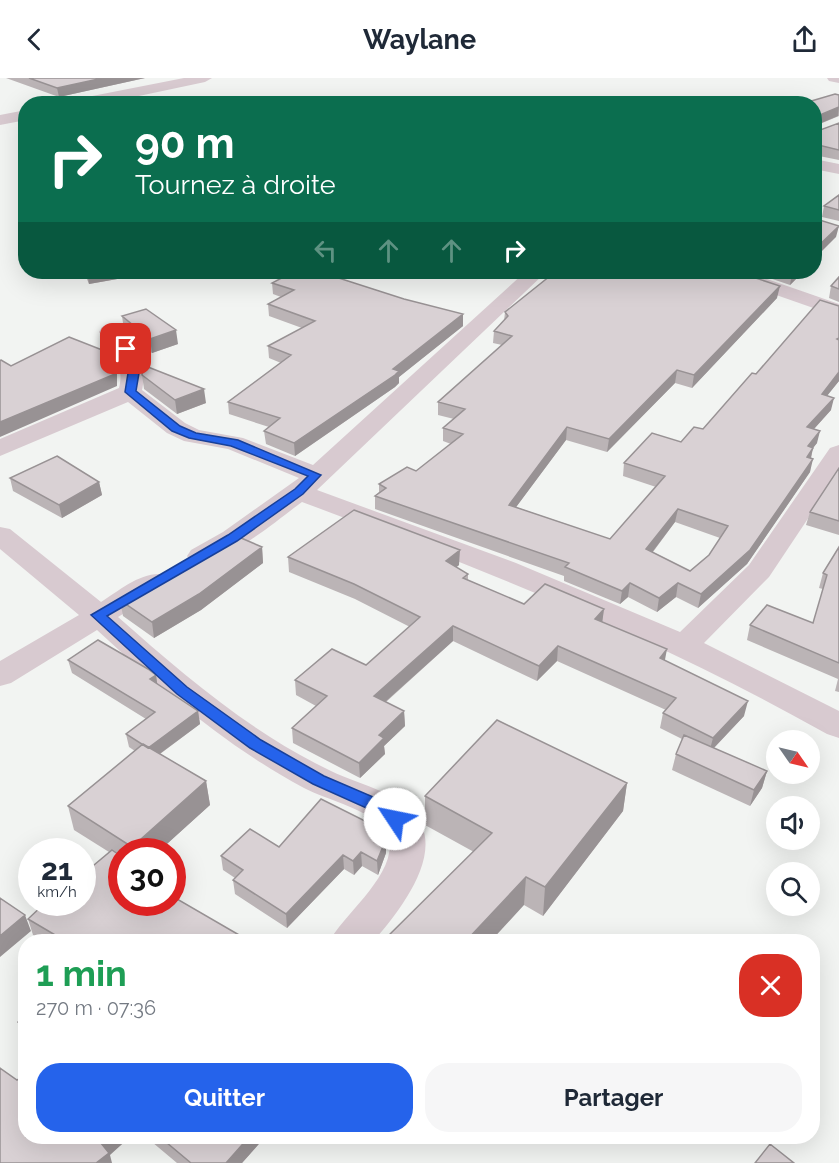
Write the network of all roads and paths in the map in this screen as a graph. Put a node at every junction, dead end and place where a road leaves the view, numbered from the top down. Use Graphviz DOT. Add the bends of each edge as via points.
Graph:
graph roads {
  1 [pos="205,78"];
  2 [pos="834,78"];
  3 [pos="839,80"];
  4 [pos="103,83"];
  5 [pos="122,93"];
  6 [pos="110,96"];
  7 [pos="18,117"];
  8 [pos="0,120"];
  9 [pos="822,166"];
  10 [pos="839,169"];
  11 [pos="528,279"];
  12 [pos="749,279"];
  13 [pos="839,311"];
  14 [pos="110,332"];
  15 [pos="130,392"];
  16 [pos="0,448"];
  17 [pos="839,453"];
  18 [pos="307,483"];
  19 [pos="0,535"];
  20 [pos="98,615"];
  21 [pos="684,645"];
  22 [pos="0,675"];
  23 [pos="839,726"];
  24 [pos="356,934"];
  1 -- 5 [label="street"];
  2 -- 3 [label="street"];
  4 -- 5 [label="street"];
  5 -- 6 [label="street"];
  7 -- 8 [label="street"];
  9 -- 10 [label="street"];
  11 -- 18 [label="street"];
  12 -- 13 [label="street"];
  14 -- 15 [label="street" via="126,349 133,373"];
  15 -- 16 [label="street"];
  15 -- 18 [label="street" via="176,428 193,436 234,443"];
  17 -- 21 [label="street" via="759,571"];
  18 -- 20 [label="street" via="233,538"];
  18 -- 21 [label="street"];
  19 -- 20 [label="street"];
  20 -- 22 [label="street"];
  20 -- 24 [label="street" via="182,691 255,744 318,780 386,809 405,829 407,856 387,899"];
  21 -- 23 [label="street"];
}
